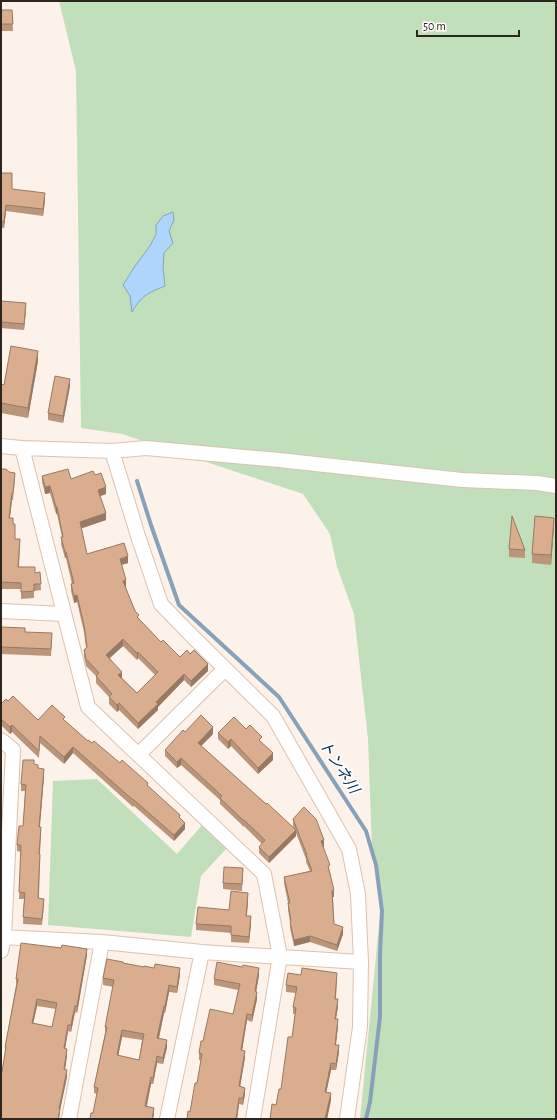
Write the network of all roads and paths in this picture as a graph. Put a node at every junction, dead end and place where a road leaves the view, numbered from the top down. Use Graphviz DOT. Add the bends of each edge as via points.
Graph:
graph roads {
  1 [pos="1,446"];
  2 [pos="22,448"];
  3 [pos="112,451"];
  4 [pos="556,486"];
  5 [pos="1,611"];
  6 [pos="64,614"];
  7 [pos="225,669"];
  8 [pos="1,740"];
  9 [pos="139,754"];
  10 [pos="2,937"];
  11 [pos="102,942"];
  12 [pos="1,951"];
  13 [pos="202,952"];
  14 [pos="280,956"];
  15 [pos="361,962"];
  16 [pos="69,1119"];
  17 [pos="167,1119"];
  18 [pos="253,1119"];
  19 [pos="347,1119"];
  1 -- 2 [label="street"];
  2 -- 3 [label="street"];
  2 -- 6 [label="street"];
  3 -- 4 [label="street" via="146,448 462,480"];
  3 -- 7 [label="street" via="161,604"];
  5 -- 6 [label="street"];
  6 -- 9 [label="street" via="88,707"];
  7 -- 9 [label="street"];
  7 -- 15 [label="street" via="273,716 349,849 358,894"];
  8 -- 10 [label="street" via="13,750"];
  9 -- 14 [label="street" via="264,874"];
  10 -- 11 [label="street"];
  10 -- 12 [label="street"];
  11 -- 13 [label="street"];
  11 -- 16 [label="street"];
  13 -- 14 [label="street"];
  13 -- 17 [label="street"];
  14 -- 15 [label="street"];
  14 -- 18 [label="street"];
  15 -- 19 [label="street" via="360,1027"];
}
